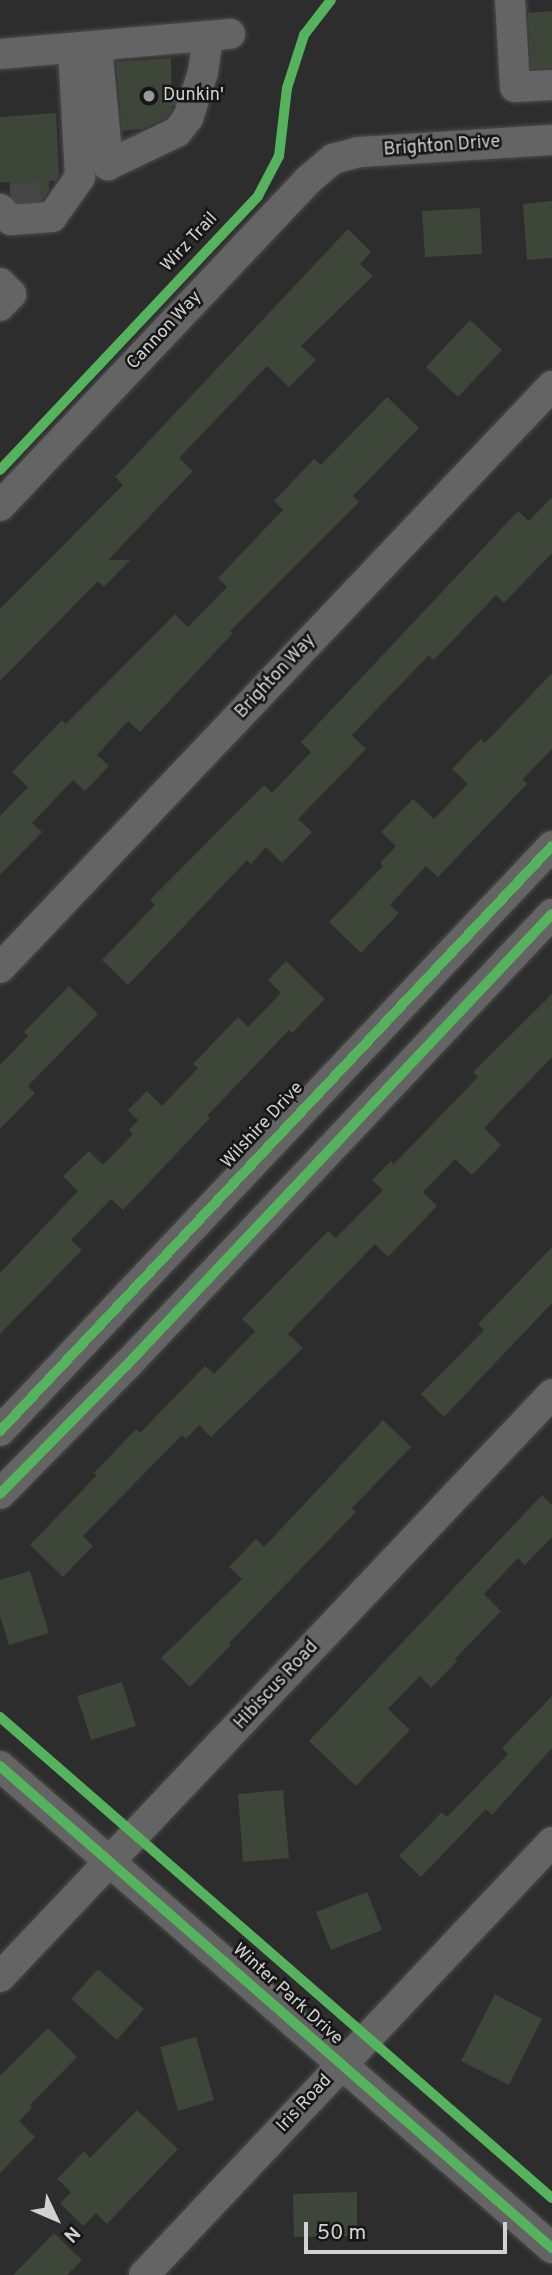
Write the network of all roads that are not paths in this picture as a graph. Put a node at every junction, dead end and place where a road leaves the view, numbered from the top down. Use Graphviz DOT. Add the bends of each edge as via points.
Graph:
graph roads {
  1 [pos="510,0"];
  2 [pos="214,45"];
  3 [pos="85,47"];
  4 [pos="0,54"];
  5 [pos="552,85"];
  6 [pos="179,108"];
  7 [pos="552,140"];
  8 [pos="333,159"];
  9 [pos="4,204"];
  10 [pos="0,283"];
  11 [pos="0,306"];
  12 [pos="552,386"];
  13 [pos="0,506"];
  14 [pos="552,845"];
  15 [pos="490,912"];
  16 [pos="552,914"];
  17 [pos="526,941"];
  18 [pos="0,968"];
  19 [pos="90,1336"];
  20 [pos="126,1366"];
  21 [pos="552,1394"];
  22 [pos="0,1431"];
  23 [pos="0,1494"];
  24 [pos="0,1766"];
  25 [pos="552,1842"];
  26 [pos="111,1862"];
  27 [pos="0,1977"];
  28 [pos="341,2066"];
  29 [pos="552,2248"];
  30 [pos="144,2275"];
  1 -- 5 [label="street" via="515,87"];
  2 -- 3 [label="street"];
  2 -- 6 [label="street" via="185,78"];
  2 -- 6 [label="street" via="188,118"];
  3 -- 4 [label="street"];
  3 -- 6 [label="street" via="108,165"];
  3 -- 9 [label="street" via="80,177 59,196 52,217 11,220"];
  7 -- 8 [label="street, Brighton Drive" via="359,152"];
  8 -- 13 [label="street, Cannon Way"];
  10 -- 11 [label="street" via="11,294"];
  12 -- 18 [label="street, Brighton Way"];
  14 -- 15 [label="street, Wilshire Drive"];
  15 -- 17 [label="street"];
  15 -- 19 [label="street, Wilshire Drive"];
  16 -- 17 [label="street"];
  17 -- 20 [label="street"];
  19 -- 20 [label="street"];
  19 -- 22 [label="street, Wilshire Drive"];
  20 -- 23 [label="street"];
  21 -- 26 [label="street, Hibiscus Road"];
  24 -- 26 [label="street, Winter Park Drive"];
  25 -- 28 [label="street, Iris Road"];
  26 -- 27 [label="street, Hibiscus Road"];
  26 -- 28 [label="street, Winter Park Drive"];
  28 -- 29 [label="street, Winter Park Drive"];
  28 -- 30 [label="street, Iris Road"];
}
